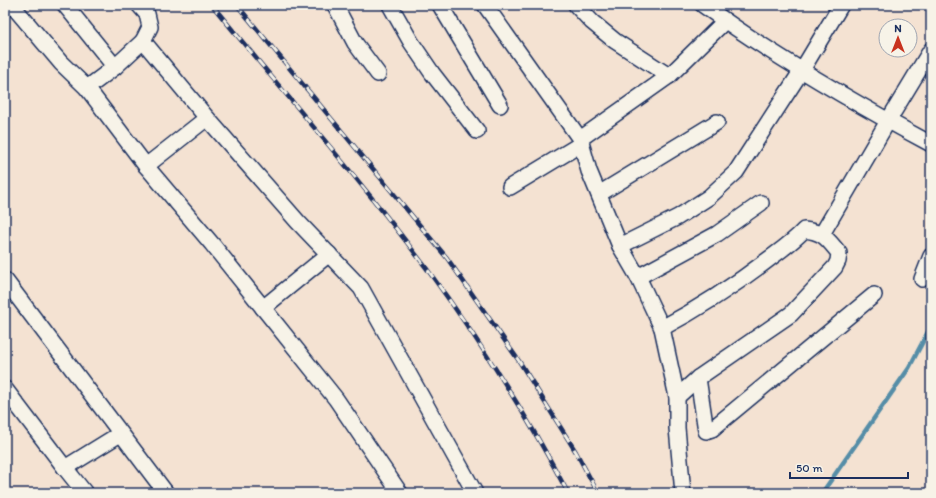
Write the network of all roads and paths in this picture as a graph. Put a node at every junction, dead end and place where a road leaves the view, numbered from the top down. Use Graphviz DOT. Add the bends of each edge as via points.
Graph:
graph roads {
  1 [pos="12,5"];
  2 [pos="65,5"];
  3 [pos="139,5"];
  4 [pos="390,5"];
  5 [pos="440,5"];
  6 [pos="485,5"];
  7 [pos="576,5"];
  8 [pos="841,5"];
  9 [pos="337,6"];
  10 [pos="707,6"];
  11 [pos="725,22"];
  12 [pos="143,41"];
  13 [pos="931,50"];
  14 [pos="115,67"];
  15 [pos="802,70"];
  16 [pos="378,74"];
  17 [pos="669,76"];
  18 [pos="87,88"];
  19 [pos="500,105"];
  20 [pos="207,118"];
  21 [pos="888,121"];
  22 [pos="717,122"];
  23 [pos="477,131"];
  24 [pos="581,142"];
  25 [pos="931,144"];
  26 [pos="146,166"];
  27 [pos="510,187"];
  28 [pos="599,194"];
  29 [pos="761,203"];
  30 [pos="822,234"];
  31 [pos="620,246"];
  32 [pos="329,254"];
  33 [pos="931,256"];
  34 [pos="638,277"];
  35 [pos="922,279"];
  36 [pos="5,280"];
  37 [pos="874,294"];
  38 [pos="264,308"];
  39 [pos="662,328"];
  40 [pos="698,378"];
  41 [pos="5,389"];
  42 [pos="677,397"];
  43 [pos="120,434"];
  44 [pos="65,468"];
  45 [pos="86,493"];
  46 [pos="166,493"];
  47 [pos="400,493"];
  48 [pos="475,493"];
  49 [pos="683,493"];
  1 -- 18 [label="street" via="61,63"];
  2 -- 14 [label="street"];
  3 -- 12 [label="street" via="147,14 150,27"];
  4 -- 23 [label="street" via="432,73"];
  5 -- 19 [label="street"];
  6 -- 24 [label="street"];
  7 -- 17 [label="street" via="615,41"];
  8 -- 15 [label="street"];
  9 -- 16 [label="street" via="356,43"];
  10 -- 11 [label="street"];
  11 -- 15 [label="street"];
  11 -- 17 [label="street"];
  12 -- 14 [label="street"];
  12 -- 20 [label="street"];
  13 -- 21 [label="street"];
  14 -- 18 [label="street"];
  15 -- 21 [label="street"];
  15 -- 31 [label="street" via="736,172 709,197 678,217"];
  17 -- 24 [label="street"];
  18 -- 26 [label="street"];
  20 -- 26 [label="street"];
  20 -- 32 [label="street"];
  21 -- 25 [label="street"];
  21 -- 30 [label="street"];
  22 -- 28 [label="street"];
  24 -- 27 [label="street"];
  24 -- 28 [label="street"];
  26 -- 38 [label="street"];
  28 -- 31 [label="street"];
  29 -- 34 [label="street" via="717,234"];
  30 -- 39 [label="street" via="804,230 746,277"];
  30 -- 40 [label="street" via="839,253 835,267 791,314"];
  31 -- 34 [label="street"];
  32 -- 38 [label="street"];
  32 -- 48 [label="street" via="361,288"];
  33 -- 35 [label="street"];
  34 -- 39 [label="street"];
  36 -- 43 [label="street"];
  37 -- 40 [label="street" via="712,429 706,431"];
  38 -- 47 [label="street" via="336,400"];
  39 -- 42 [label="street"];
  40 -- 42 [label="street"];
  41 -- 44 [label="street"];
  42 -- 49 [label="street"];
  43 -- 44 [label="street"];
  43 -- 46 [label="street"];
  44 -- 45 [label="street"];
}
